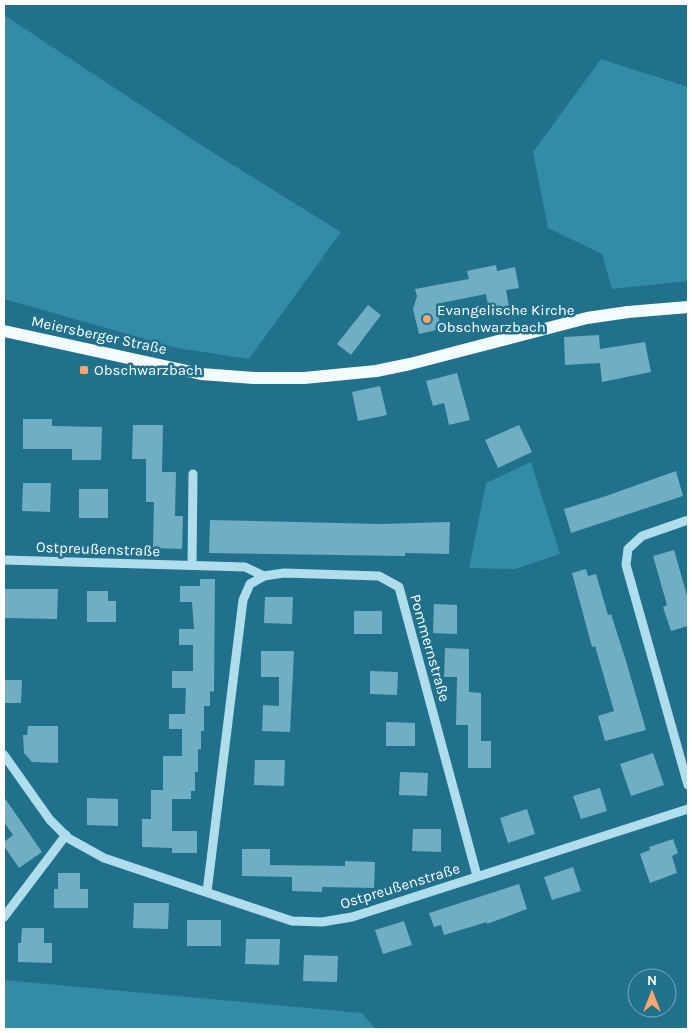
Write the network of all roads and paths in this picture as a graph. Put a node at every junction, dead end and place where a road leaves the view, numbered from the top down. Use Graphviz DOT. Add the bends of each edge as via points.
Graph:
graph roads {
  1 [pos="688,306"];
  2 [pos="4,331"];
  3 [pos="193,474"];
  4 [pos="688,520"];
  5 [pos="4,560"];
  6 [pos="192,565"];
  7 [pos="264,576"];
  8 [pos="4,755"];
  9 [pos="688,785"];
  10 [pos="688,809"];
  11 [pos="66,835"];
  12 [pos="477,876"];
  13 [pos="207,892"];
  14 [pos="4,916"];
  1 -- 2 [label="main road, Meiersberger Straße" via="587,318 410,364 304,378 201,374"];
  3 -- 6 [label="street"];
  4 -- 9 [label="street" via="642,536 628,549 626,565"];
  5 -- 6 [label="street, Ostpreußenstraße"];
  6 -- 7 [label="street, Ostpreußenstraße" via="245,567"];
  7 -- 12 [label="street, Pommernstraße" via="284,573 379,576 399,587"];
  7 -- 13 [label="street" via="250,584 243,600"];
  8 -- 11 [label="street, Ostpreußenstraße" via="50,820"];
  10 -- 12 [label="street, Ostpreußenstraße"];
  11 -- 13 [label="street, Ostpreußenstraße" via="104,858"];
  11 -- 14 [label="street"];
  12 -- 13 [label="street, Ostpreußenstraße" via="352,917 322,922 292,921"];
}
